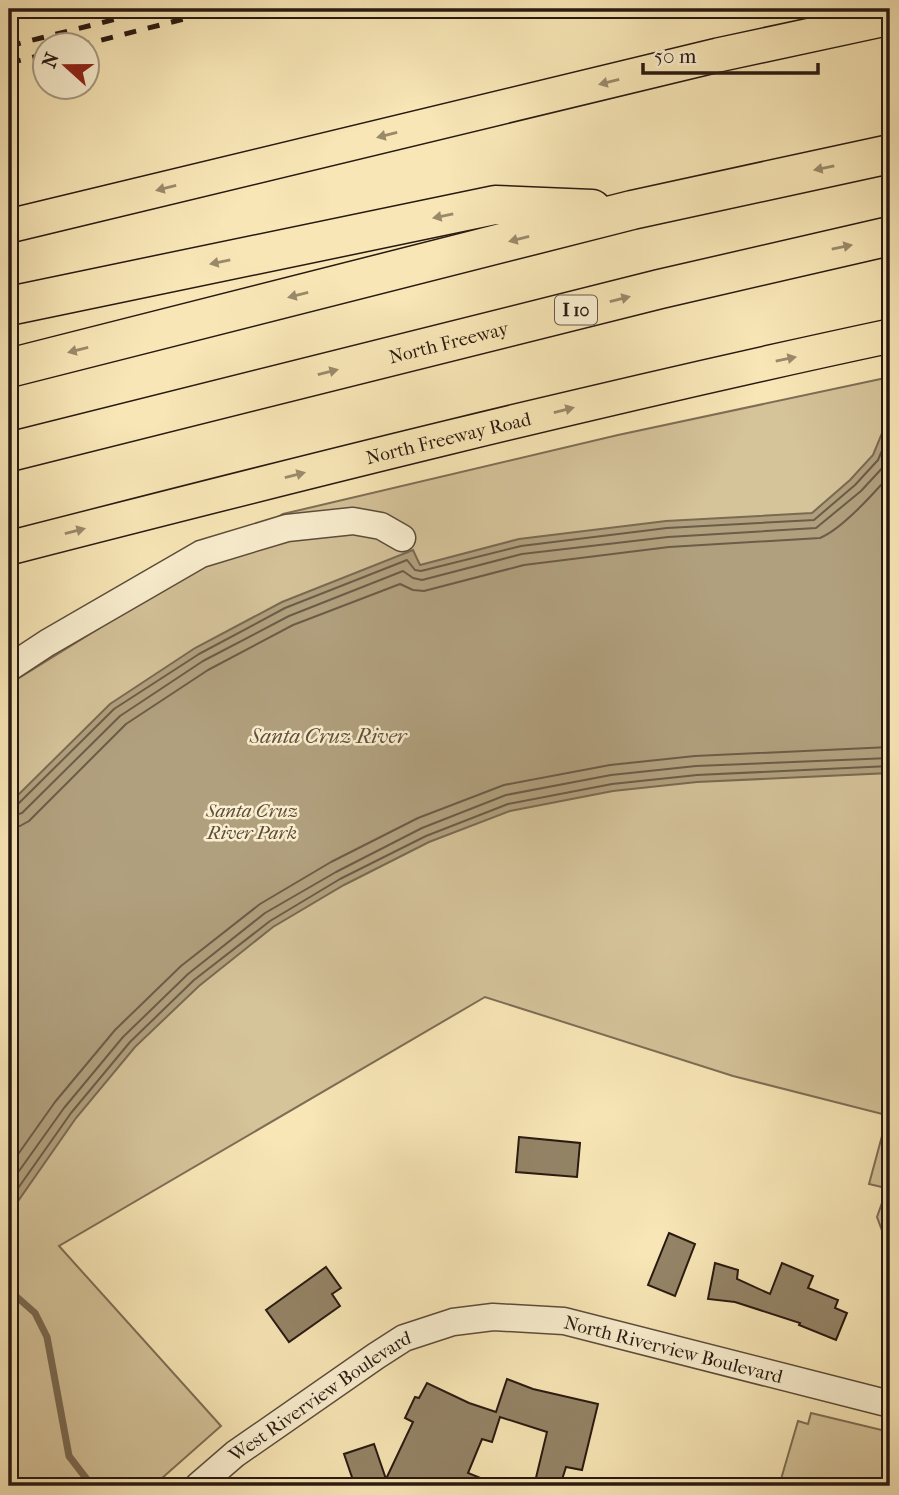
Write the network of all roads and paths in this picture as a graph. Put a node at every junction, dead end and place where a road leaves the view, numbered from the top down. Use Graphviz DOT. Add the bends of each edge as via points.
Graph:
graph roads {
  1 [pos="890,18"];
  2 [pos="890,153"];
  3 [pos="632,210"];
  4 [pos="9,226"];
  5 [pos="890,236"];
  6 [pos="9,306"];
  7 [pos="890,336"];
  8 [pos="9,368"];
  9 [pos="262,388"];
  10 [pos="9,452"];
  11 [pos="9,467"];
  12 [pos="402,538"];
  13 [pos="9,548"];
  14 [pos="9,668"];
  15 [pos="453,1321"];
  16 [pos="890,1404"];
  17 [pos="198,1486"];
  1 -- 4 [label="main road, one-way"];
  2 -- 3 [label="highway, one-way"];
  3 -- 6 [label="highway, one-way" via="495,205"];
  3 -- 8 [label="highway, one-way"];
  9 -- 5 [label="highway, North Freeway / I 10, one-way"];
  13 -- 7 [label="main road, North Freeway Road, one-way" via="711,375"];
  9 -- 10 [label="highway, North Freeway / I 10"];
  9 -- 11 [label="highway"];
  12 -- 14 [label="street" via="381,526 353,521 287,528 201,554"];
  15 -- 16 [label="street, North Riverview Boulevard" via="493,1317 564,1321"];
  15 -- 17 [label="street, West Riverview Boulevard" via="404,1338 376,1356 235,1454"];
}
